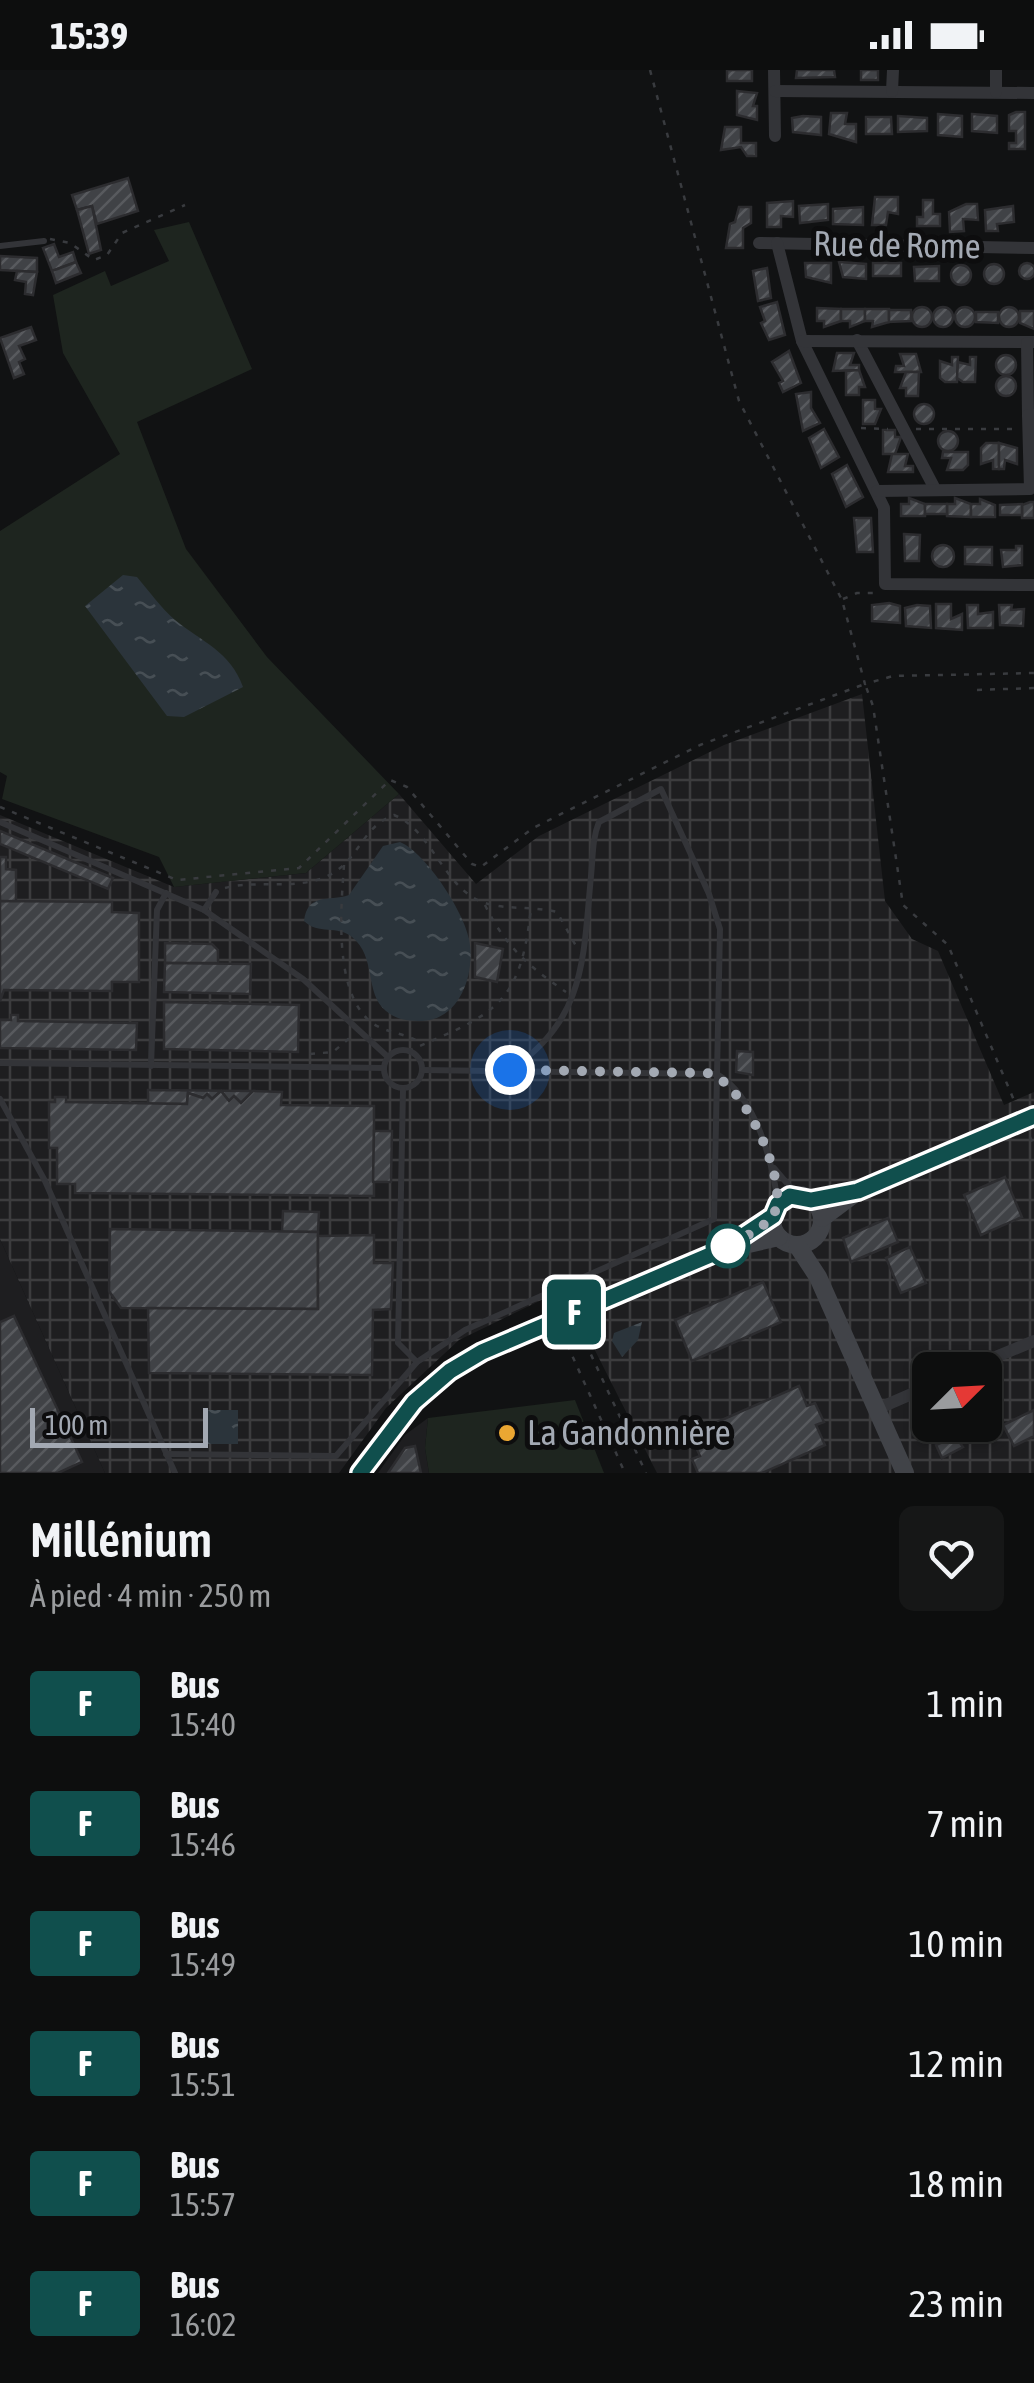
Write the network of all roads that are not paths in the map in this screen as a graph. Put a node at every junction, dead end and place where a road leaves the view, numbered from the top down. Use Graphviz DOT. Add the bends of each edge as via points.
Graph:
graph roads {
  1 [pos="774,70"];
  2 [pos="893,70"];
  3 [pos="996,70"];
  4 [pos="775,91"];
  5 [pos="892,91"];
  6 [pos="996,92"];
  7 [pos="1034,92"];
  8 [pos="775,136"];
  9 [pos="44,241"];
  10 [pos="760,243"];
  11 [pos="777,243"];
  12 [pos="0,246"];
  13 [pos="1034,248"];
  14 [pos="857,340"];
  15 [pos="802,342"];
  16 [pos="1031,342"];
  17 [pos="1030,420"];
  18 [pos="935,488"];
  19 [pos="877,490"];
  20 [pos="1034,585"];
  21 [pos="0,822"];
  22 [pos="216,892"];
  23 [pos="166,893"];
  24 [pos="204,910"];
  25 [pos="388,1058"];
  26 [pos="0,1064"];
  27 [pos="151,1066"];
  28 [pos="384,1068"];
  29 [pos="422,1070"];
  30 [pos="510,1070"];
  31 [pos="717,1074"];
  32 [pos="403,1088"];
  33 [pos="0,1099"];
  34 [pos="1034,1116"];
  35 [pos="773,1167"];
  36 [pos="858,1191"];
  37 [pos="804,1198"];
  38 [pos="776,1210"];
  39 [pos="822,1218"];
  40 [pos="778,1237"];
  41 [pos="806,1242"];
  42 [pos="722,1250"];
  43 [pos="1034,1341"];
  44 [pos="1002,1354"];
  45 [pos="417,1362"];
  46 [pos="912,1394"];
  47 [pos="877,1409"];
  48 [pos="166,1454"];
  49 [pos="175,1473"];
  50 [pos="360,1473"];
  51 [pos="906,1473"];
  1 -- 4 [label="street"];
  2 -- 5 [label="street"];
  3 -- 6 [label="street"];
  4 -- 5 [label="street"];
  4 -- 8 [label="street"];
  5 -- 6 [label="street"];
  6 -- 7 [label="street"];
  9 -- 12 [label="lane"];
  10 -- 11 [label="street, Rue de Rome"];
  11 -- 13 [label="street, Rue de Rome"];
  11 -- 15 [label="street"];
  14 -- 15 [label="street"];
  14 -- 16 [label="street"];
  14 -- 18 [label="street"];
  15 -- 19 [label="street"];
  16 -- 17 [label="street"];
  17 -- 18 [label="street" via="1030,489"];
  18 -- 19 [label="street"];
  19 -- 20 [label="street" via="884,508 885,584"];
  21 -- 23 [label="lane"];
  22 -- 24 [label="lane"];
  23 -- 24 [label="lane"];
  23 -- 27 [label="lane" via="157,910"];
  24 -- 25 [label="lane" via="288,967"];
  25 -- 28 [label="lane"];
  25 -- 29 [label="lane" via="408,1051"];
  26 -- 27 [label="lane"];
  27 -- 28 [label="lane"];
  28 -- 32 [label="lane" via="387,1080"];
  29 -- 30 [label="lane"];
  29 -- 32 [label="lane" via="418,1081"];
  30 -- 31 [label="lane"];
  30 -- 31 [label="lane" via="546,1045 574,997 599,822 660,789 717,913"];
  31 -- 35 [label="lane" via="738,1092"];
  31 -- 45 [label="lane" via="714,1219 465,1330"];
  32 -- 45 [label="lane" via="398,1344"];
  33 -- 48 [label="lane" via="45,1181"];
  34 -- 36 [label="main road"];
  35 -- 37 [label="lane"];
  35 -- 38 [label="lane"];
  36 -- 37 [label="main road"];
  36 -- 39 [label="main road"];
  37 -- 38 [label="main road"];
  37 -- 39 [label="main road"];
  38 -- 40 [label="main road"];
  38 -- 42 [label="main road"];
  39 -- 41 [label="main road"];
  40 -- 41 [label="main road"];
  40 -- 42 [label="main road"];
  41 -- 47 [label="main road"];
  42 -- 50 [label="main road" via="450,1371 414,1402"];
  43 -- 44 [label="street"];
  45 -- 48 [label="lane" via="336,1456"];
  46 -- 47 [label="street"];
  47 -- 51 [label="main road"];
  48 -- 49 [label="lane"];
}
